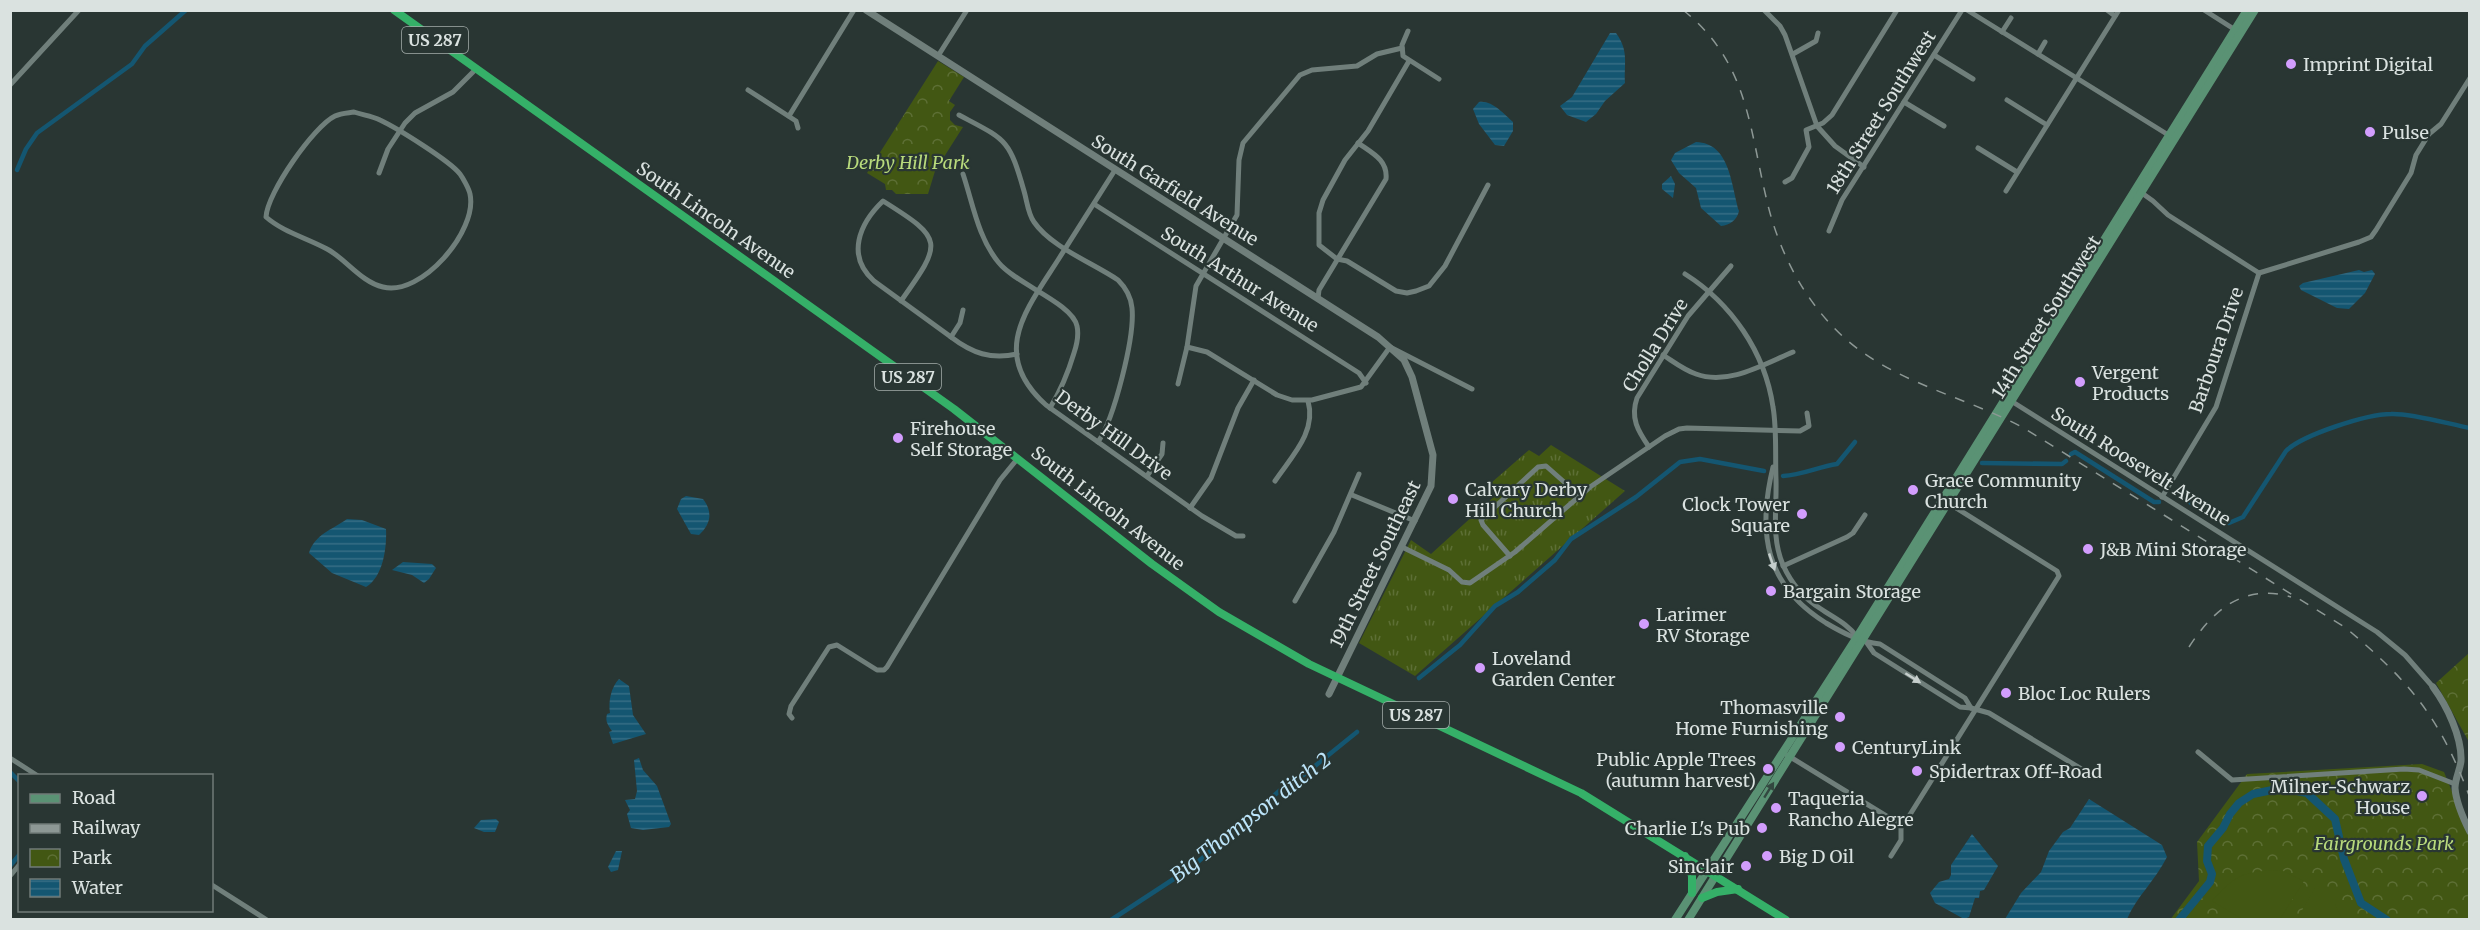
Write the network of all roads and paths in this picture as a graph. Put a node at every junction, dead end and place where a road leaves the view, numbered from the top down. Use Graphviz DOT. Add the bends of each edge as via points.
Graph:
graph roads {
  1 [pos="79,10"];
  2 [pos="394,10"];
  3 [pos="854,10"];
  4 [pos="866,10"];
  5 [pos="967,10"];
  6 [pos="1962,10"];
  7 [pos="1967,10"];
  8 [pos="2107,10"];
  9 [pos="2204,10"];
  10 [pos="2247,10"];
  11 [pos="2255,10"];
  12 [pos="1765,11"];
  13 [pos="1896,11"];
  14 [pos="2117,13"];
  15 [pos="2011,18"];
  16 [pos="1408,31"];
  17 [pos="2002,32"];
  18 [pos="2238,32"];
  19 [pos="1818,33"];
  20 [pos="2045,42"];
  21 [pos="1402,48"];
  22 [pos="1793,54"];
  23 [pos="2038,54"];
  24 [pos="1934,55"];
  25 [pos="938,56"];
  26 [pos="1409,61"];
  27 [pos="476,69"];
  28 [pos="2469,78"];
  29 [pos="1439,79"];
  30 [pos="1973,79"];
  31 [pos="2076,79"];
  32 [pos="10,85"];
  33 [pos="748,90"];
  34 [pos="2007,100"];
  35 [pos="1904,102"];
  36 [pos="959,115"];
  37 [pos="789,116"];
  38 [pos="2047,125"];
  39 [pos="1817,126"];
  40 [pos="1944,126"];
  41 [pos="798,128"];
  42 [pos="400,131"];
  43 [pos="2171,137"];
  44 [pos="1358,143"];
  45 [pos="1978,148"];
  46 [pos="1864,166"];
  47 [pos="1115,170"];
  48 [pos="2017,172"];
  49 [pos="379,173"];
  50 [pos="963,174"];
  51 [pos="1785,182"];
  52 [pos="1488,185"];
  53 [pos="2006,191"];
  54 [pos="2138,191"];
  55 [pos="1094,204"];
  56 [pos="1829,231"];
  57 [pos="1224,239"];
  58 [pos="1065,248"];
  59 [pos="1337,260"];
  60 [pos="1731,266"];
  61 [pos="1203,273"];
  62 [pos="2259,273"];
  63 [pos="1685,274"];
  64 [pos="1038,292"];
  65 [pos="1709,292"];
  66 [pos="1318,298"];
  67 [pos="901,301"];
  68 [pos="963,310"];
  69 [pos="951,336"];
  70 [pos="1390,346"];
  71 [pos="1187,347"];
  72 [pos="1793,352"];
  73 [pos="1017,354"];
  74 [pos="1663,355"];
  75 [pos="1761,365"];
  76 [pos="1254,380"];
  77 [pos="1366,383"];
  78 [pos="1178,384"];
  79 [pos="1472,389"];
  80 [pos="2008,399"];
  81 [pos="1308,401"];
  82 [pos="1050,408"];
  83 [pos="1807,413"];
  84 [pos="1775,432"];
  85 [pos="1098,442"];
  86 [pos="1163,443"];
  87 [pos="1649,447"];
  88 [pos="1018,458"];
  89 [pos="1774,463"];
  90 [pos="1359,474"];
  91 [pos="1147,476"];
  92 [pos="1275,481"];
  93 [pos="1352,495"];
  94 [pos="1580,496"];
  95 [pos="2162,497"];
  96 [pos="1945,500"];
  97 [pos="1190,508"];
  98 [pos="1865,515"];
  99 [pos="1415,520"];
  100 [pos="1243,536"];
  101 [pos="1402,547"];
  102 [pos="1510,556"];
  103 [pos="1784,566"];
  104 [pos="1295,601"];
  105 [pos="1862,640"];
  106 [pos="1337,678"];
  107 [pos="2433,687"];
  108 [pos="1329,694"];
  109 [pos="1973,709"];
  110 [pos="792,718"];
  111 [pos="2198,752"];
  112 [pos="1786,755"];
  113 [pos="10,758"];
  114 [pos="35,774"];
  115 [pos="2094,776"];
  116 [pos="2455,784"];
  117 [pos="1901,825"];
  118 [pos="2469,832"];
  119 [pos="1685,856"];
  120 [pos="1891,856"];
  121 [pos="1711,873"];
  122 [pos="213,886"];
  123 [pos="1738,889"];
  124 [pos="1692,893"];
  125 [pos="1702,898"];
  126 [pos="267,920"];
  127 [pos="1675,920"];
  128 [pos="1688,920"];
  129 [pos="1786,920"];
  1 -- 32 [label="street"];
  2 -- 27 [label="highway, South Lincoln Avenue / US 287"];
  3 -- 37 [label="street"];
  4 -- 25 [label="street, South Garfield Avenue"];
  5 -- 25 [label="street"];
  6 -- 24 [label="street, 18th Street Southwest"];
  7 -- 17 [label="street"];
  8 -- 14 [label="street"];
  9 -- 18 [label="street"];
  10 -- 18 [label="main road, 14th Street Southwest"];
  11 -- 18 [label="main road, 14th Street Southwest"];
  12 -- 22 [label="street" via="1780,26"];
  13 -- 39 [label="street" via="1832,115"];
  14 -- 31 [label="street"];
  15 -- 17 [label="street"];
  16 -- 21 [label="street"];
  17 -- 23 [label="street"];
  18 -- 43 [label="main road, 14th Street Southwest"];
  19 -- 22 [label="street" via="1816,41"];
  20 -- 23 [label="street"];
  21 -- 26 [label="street"];
  21 -- 57 [label="street" via="1383,52 1357,66 1312,70 1295,80 1243,143 1237,215"];
  22 -- 39 [label="street"];
  23 -- 31 [label="street"];
  24 -- 30 [label="street"];
  24 -- 35 [label="street, 18th Street Southwest"];
  25 -- 47 [label="street, South Garfield Avenue"];
  26 -- 29 [label="street"];
  26 -- 44 [label="street"];
  27 -- 42 [label="street" via="453,92 415,113"];
  27 -- 88 [label="highway, South Lincoln Avenue / US 287"];
  28 -- 62 [label="street" via="2441,124 2429,134 2416,155 2411,172 2371,237"];
  31 -- 38 [label="street"];
  31 -- 43 [label="street"];
  33 -- 37 [label="street"];
  34 -- 38 [label="street"];
  35 -- 40 [label="street"];
  35 -- 46 [label="street, 18th Street Southwest"];
  36 -- 58 [label="street" via="994,134 1010,148 1032,218 1045,234"];
  37 -- 41 [label="street"];
  38 -- 48 [label="street"];
  39 -- 46 [label="street" via="1835,146"];
  39 -- 51 [label="street" via="1806,130 1809,147 1792,178"];
  42 -- 42 [label="street" via="379,119 354,112 333,117 314,133 296,157 267,217 276,226 330,250 381,287 414,283 432,270 463,230 469,219 470,194 460,174"];
  42 -- 49 [label="street"];
  43 -- 54 [label="main road, 14th Street Southwest"];
  44 -- 59 [label="street" via="1345,160 1319,213 1318,245"];
  44 -- 59 [label="street" via="1382,160 1386,179"];
  45 -- 48 [label="street"];
  46 -- 56 [label="street, 18th Street Southwest" via="1842,200"];
  47 -- 55 [label="street, Derby Hill Drive"];
  47 -- 57 [label="street, South Garfield Avenue"];
  48 -- 53 [label="street"];
  50 -- 64 [label="street" via="987,246 1004,268"];
  52 -- 59 [label="street" via="1445,266 1429,286 1407,293 1396,291 1347,261"];
  54 -- 62 [label="street" via="2168,215"];
  54 -- 80 [label="main road, 14th Street Southwest"];
  55 -- 58 [label="street, Derby Hill Drive"];
  55 -- 61 [label="street, South Arthur Avenue"];
  57 -- 61 [label="street"];
  57 -- 66 [label="street, South Garfield Avenue"];
  58 -- 64 [label="street, Derby Hill Drive"];
  58 -- 85 [label="street" via="1118,280 1127,291 1132,309 1125,362 1108,423"];
  59 -- 66 [label="street"];
  60 -- 65 [label="street, Cholla Drive"];
  61 -- 71 [label="street" via="1195,289"];
  61 -- 77 [label="street, South Arthur Avenue" via="1359,373"];
  62 -- 95 [label="street, Barboura Drive" via="2216,407"];
  63 -- 65 [label="street"];
  64 -- 73 [label="street, Derby Hill Drive" via="1020,322"];
  64 -- 82 [label="street" via="1066,310 1077,326 1068,375"];
  65 -- 74 [label="street, Cholla Drive"];
  65 -- 75 [label="street" via="1737,321"];
  66 -- 70 [label="street, South Garfield Avenue"];
  67 -- 67 [label="street" via="926,266 931,244 920,224 883,201 863,230 857,255 871,278"];
  67 -- 69 [label="street"];
  68 -- 69 [label="street"];
  69 -- 73 [label="street" via="985,356"];
  70 -- 77 [label="street"];
  70 -- 79 [label="street, South Garfield Avenue"];
  70 -- 99 [label="street, 19th Street Southeast" via="1404,360 1412,377 1433,455 1431,486"];
  71 -- 76 [label="street" via="1208,352"];
  71 -- 78 [label="street"];
  72 -- 75 [label="street"];
  73 -- 82 [label="street, Derby Hill Drive" via="1020,372"];
  74 -- 75 [label="street" via="1693,373 1713,378 1736,375"];
  74 -- 87 [label="street, Cholla Drive" via="1634,409 1636,426"];
  75 -- 84 [label="street" via="1773,407"];
  76 -- 81 [label="street" via="1282,397"];
  76 -- 97 [label="street" via="1238,408 1210,478"];
  77 -- 81 [label="street" via="1353,391"];
  80 -- 95 [label="street, South Roosevelt Avenue"];
  80 -- 96 [label="main road, 14th Street Southwest"];
  81 -- 92 [label="street" via="1311,418 1307,432"];
  82 -- 85 [label="street, Derby Hill Drive"];
  83 -- 84 [label="street" via="1808,429"];
  84 -- 87 [label="street" via="1679,429"];
  84 -- 89 [label="street"];
  85 -- 91 [label="street, Derby Hill Drive"];
  86 -- 91 [label="street" via="1162,454"];
  87 -- 94 [label="street"];
  88 -- 106 [label="highway, South Lincoln Avenue / US 287" via="1181,586"];
  88 -- 110 [label="street" via="1000,480 887,667 877,670 840,646 829,647 791,706"];
  89 -- 103 [label="street" via="1775,534"];
  89 -- 105 [label="street, one-way" via="1766,529 1776,573 1804,608 1845,635"];
  90 -- 93 [label="street"];
  91 -- 97 [label="street, Derby Hill Drive"];
  93 -- 99 [label="street"];
  93 -- 104 [label="street"];
  94 -- 102 [label="street"];
  94 -- 102 [label="street" via="1546,466 1538,467 1481,519"];
  95 -- 107 [label="street, South Roosevelt Avenue" via="2377,632"];
  96 -- 105 [label="main road, 14th Street Southwest"];
  96 -- 109 [label="street" via="2059,573"];
  97 -- 100 [label="street, Derby Hill Drive" via="1236,536"];
  98 -- 103 [label="street" via="1847,537"];
  99 -- 101 [label="street, 19th Street Southeast"];
  101 -- 102 [label="street" via="1449,570 1467,584"];
  101 -- 106 [label="street, 19th Street Southeast"];
  103 -- 105 [label="street" via="1802,594 1851,627"];
  105 -- 109 [label="street" via="1880,644 1965,698"];
  105 -- 109 [label="street, one-way" via="1874,653 1960,708"];
  105 -- 112 [label="main road, 14th Street Southwest"];
  106 -- 108 [label="street, 19th Street Southeast"];
  106 -- 119 [label="highway, South Lincoln Avenue / US 287" via="1568,786"];
  107 -- 116 [label="street" via="2448,713 2460,750"];
  109 -- 115 [label="street" via="1989,713"];
  109 -- 117 [label="street"];
  111 -- 116 [label="street" via="2232,780 2419,770"];
  112 -- 117 [label="street"];
  112 -- 121 [label="main road, 14th Street Southwest"];
  113 -- 114 [label="street"];
  116 -- 118 [label="street"];
  117 -- 120 [label="street" via="1900,840"];
  119 -- 121 [label="highway, South Lincoln Avenue / US 287"];
  119 -- 124 [label="highway" via="1692,876"];
  121 -- 123 [label="highway, South Lincoln Avenue / US 287"];
  121 -- 124 [label="main road"];
  121 -- 125 [label="main road"];
  122 -- 126 [label="street"];
  123 -- 125 [label="highway"];
  123 -- 129 [label="highway, South Lincoln Avenue / US 287"];
  124 -- 127 [label="main road"];
  125 -- 128 [label="main road"];
}
